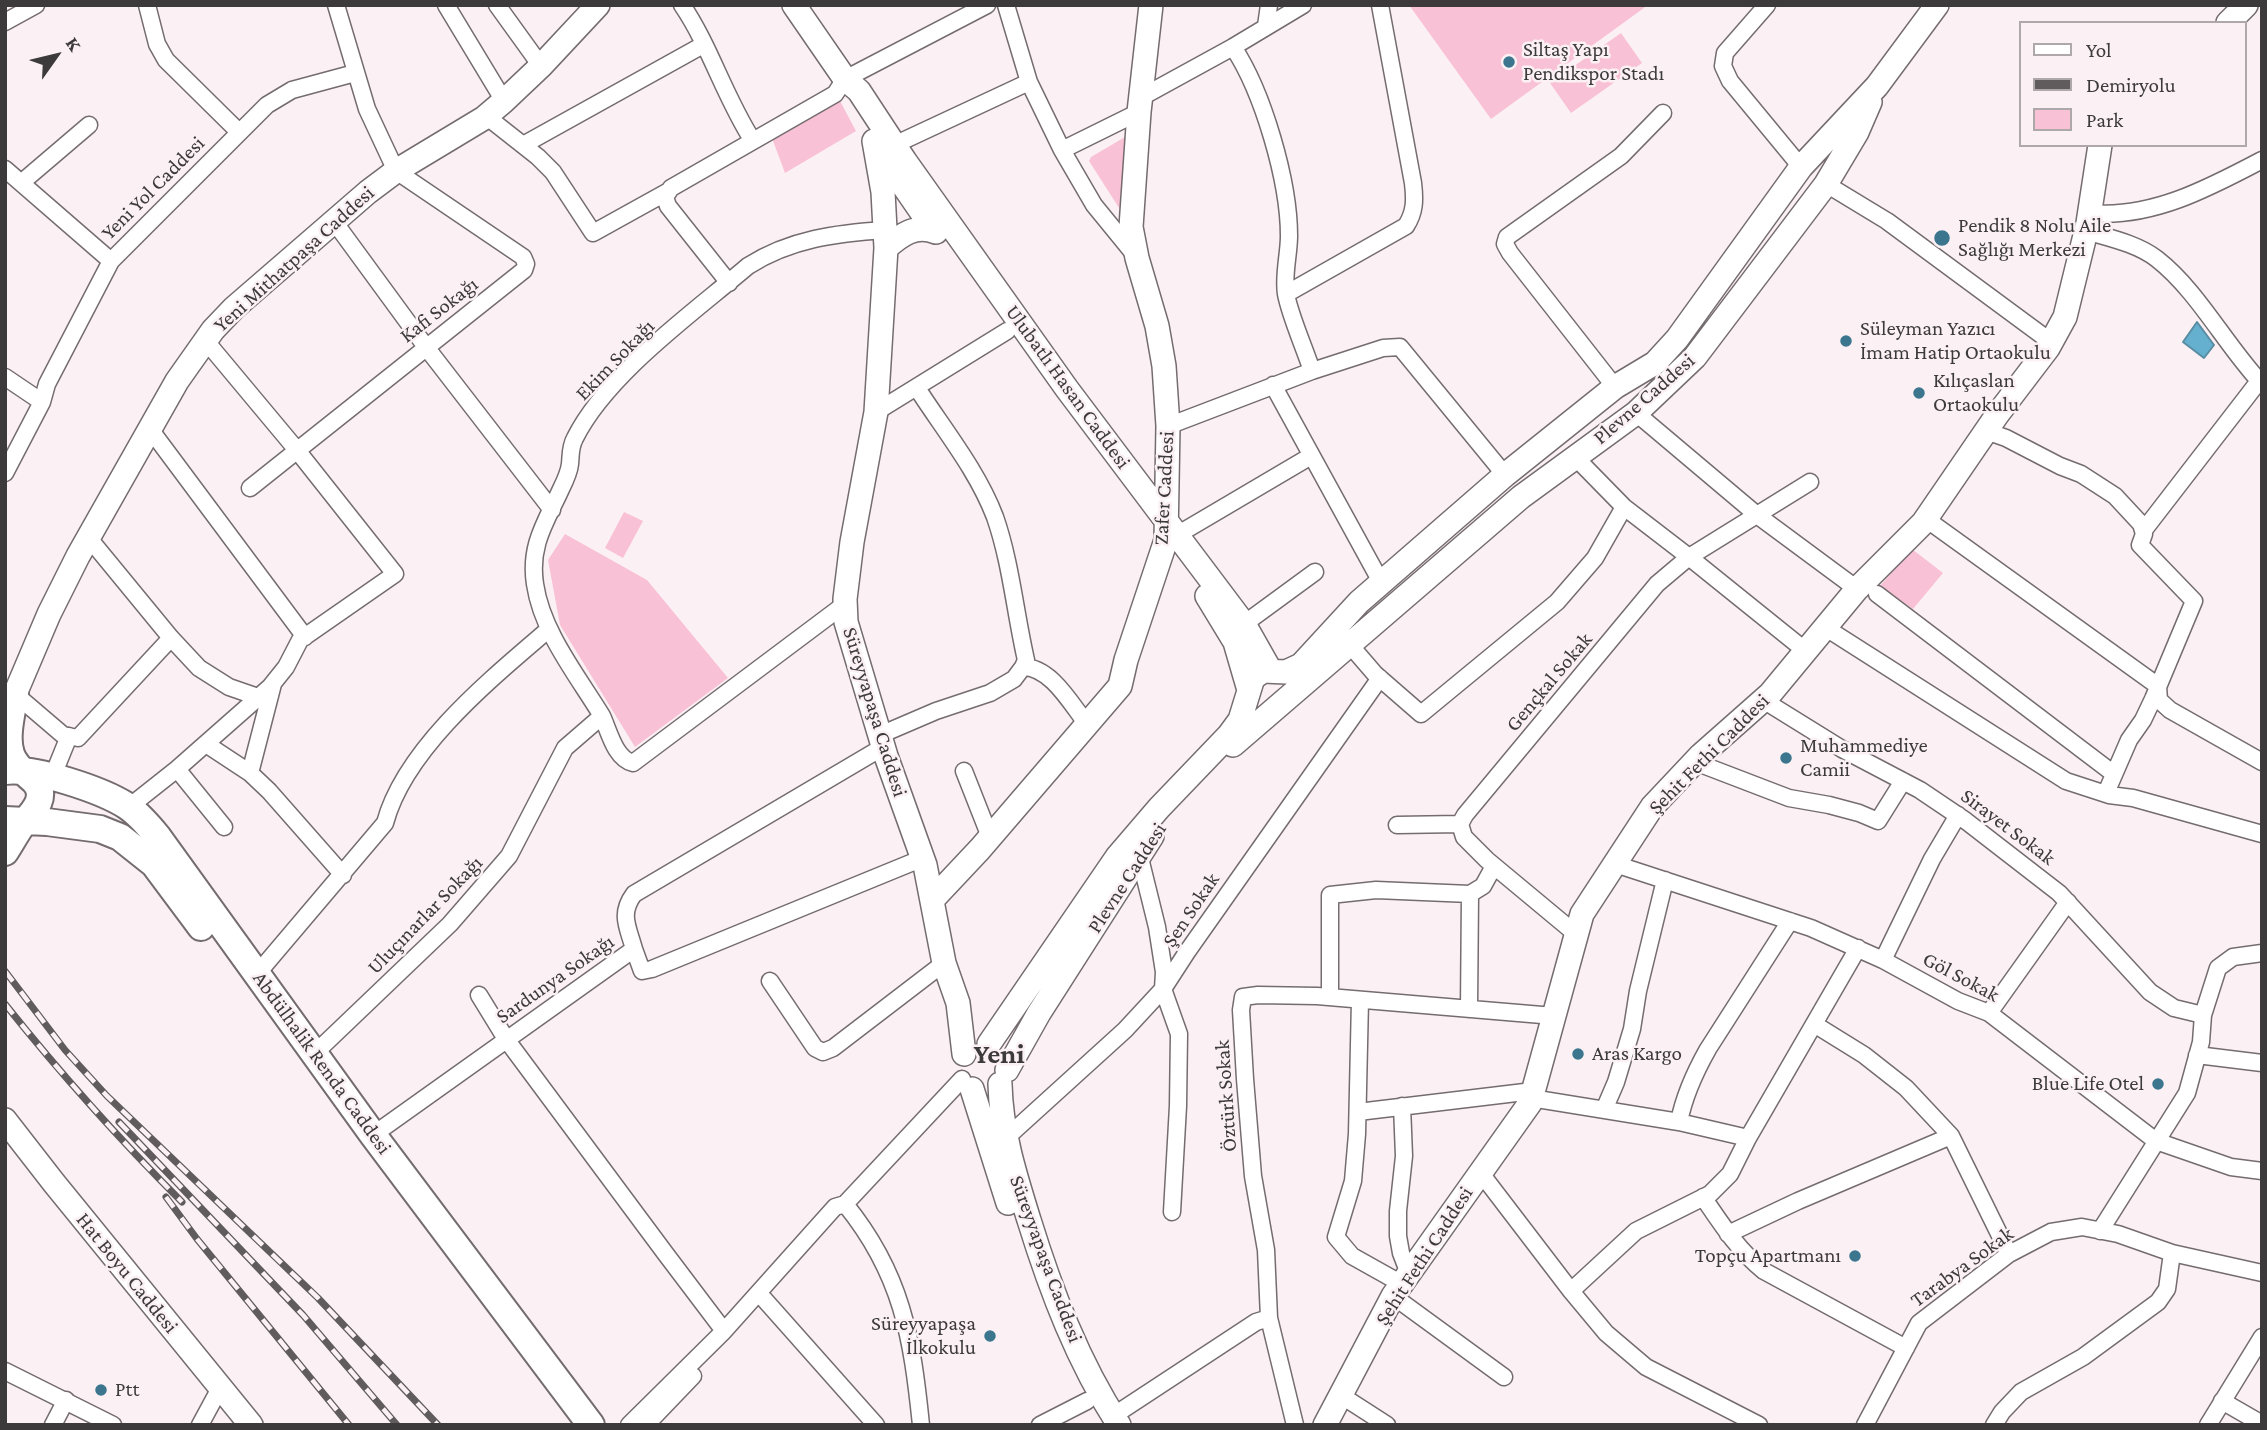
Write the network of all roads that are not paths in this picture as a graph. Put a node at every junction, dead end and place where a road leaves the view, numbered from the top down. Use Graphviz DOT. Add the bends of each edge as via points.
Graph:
graph roads {
  1 [pos="36,5"];
  2 [pos="336,5"];
  3 [pos="446,5"];
  4 [pos="497,5"];
  5 [pos="598,5"];
  6 [pos="682,5"];
  7 [pos="793,5"];
  8 [pos="987,5"];
  9 [pos="1006,5"];
  10 [pos="1150,5"];
  11 [pos="1269,5"];
  12 [pos="1303,5"];
  13 [pos="1380,5"];
  14 [pos="1767,5"];
  15 [pos="1937,5"];
  16 [pos="2246,5"];
  17 [pos="151,6"];
  18 [pos="2230,21"];
  19 [pos="5,22"];
  20 [pos="1266,26"];
  21 [pos="703,45"];
  22 [pos="1233,47"];
  23 [pos="541,66"];
  24 [pos="355,73"];
  25 [pos="845,79"];
  26 [pos="1028,82"];
  27 [pos="1877,86"];
  28 [pos="504,101"];
  29 [pos="1140,105"];
  30 [pos="1663,113"];
  31 [pos="486,116"];
  32 [pos="89,125"];
  33 [pos="239,132"];
  34 [pos="753,141"];
  35 [pos="886,141"];
  36 [pos="523,145"];
  37 [pos="2101,147"];
  38 [pos="1062,150"];
  39 [pos="2262,160"];
  40 [pos="1801,167"];
  41 [pos="5,169"];
  42 [pos="892,170"];
  43 [pos="396,171"];
  44 [pos="21,183"];
  45 [pos="1826,184"];
  46 [pos="667,192"];
  47 [pos="333,220"];
  48 [pos="2088,222"];
  49 [pos="936,232"];
  50 [pos="886,239"];
  51 [pos="1137,258"];
  52 [pos="111,261"];
  53 [pos="729,283"];
  54 [pos="1286,293"];
  55 [pos="1007,331"];
  56 [pos="205,340"];
  57 [pos="2051,342"];
  58 [pos="426,347"];
  59 [pos="1312,371"];
  60 [pos="5,377"];
  61 [pos="2260,382"];
  62 [pos="1273,385"];
  63 [pos="1615,387"];
  64 [pos="917,388"];
  65 [pos="42,402"];
  66 [pos="876,412"];
  67 [pos="1636,413"];
  68 [pos="1168,426"];
  69 [pos="1563,427"];
  70 [pos="150,429"];
  71 [pos="1986,431"];
  72 [pos="296,449"];
  73 [pos="1311,456"];
  74 [pos="1576,458"];
  75 [pos="5,473"];
  76 [pos="1505,475"];
  77 [pos="1810,482"];
  78 [pos="250,488"];
  79 [pos="1624,507"];
  80 [pos="552,510"];
  81 [pos="1758,515"];
  82 [pos="1926,519"];
  83 [pos="2144,530"];
  84 [pos="1170,531"];
  85 [pos="88,537"];
  86 [pos="1689,557"];
  87 [pos="1315,572"];
  88 [pos="1381,582"];
  89 [pos="1867,592"];
  90 [pos="1359,602"];
  91 [pos="845,604"];
  92 [pos="1244,624"];
  93 [pos="1375,625"];
  94 [pos="1826,628"];
  95 [pos="549,629"];
  96 [pos="305,637"];
  97 [pos="171,638"];
  98 [pos="1350,645"];
  99 [pos="1807,652"];
  100 [pos="1023,667"];
  101 [pos="1273,671"];
  102 [pos="1380,678"];
  103 [pos="273,683"];
  104 [pos="2158,686"];
  105 [pos="1249,692"];
  106 [pos="15,694"];
  107 [pos="258,698"];
  108 [pos="1763,700"];
  109 [pos="1280,704"];
  110 [pos="602,716"];
  111 [pos="5,724"];
  112 [pos="1087,724"];
  113 [pos="69,736"];
  114 [pos="881,741"];
  115 [pos="206,744"];
  116 [pos="1695,762"];
  117 [pos="2262,762"];
  118 [pos="177,769"];
  119 [pos="13,771"];
  120 [pos="964,771"];
  121 [pos="250,773"];
  122 [pos="2114,774"];
  123 [pos="52,778"];
  124 [pos="1903,781"];
  125 [pos="90,790"];
  126 [pos="2106,793"];
  127 [pos="129,807"];
  128 [pos="1958,816"];
  129 [pos="15,820"];
  130 [pos="1460,824"];
  131 [pos="1397,825"];
  132 [pos="80,827"];
  133 [pos="223,827"];
  134 [pos="2262,834"];
  135 [pos="990,837"];
  136 [pos="5,852"];
  137 [pos="1139,854"];
  138 [pos="923,858"];
  139 [pos="1615,864"];
  140 [pos="1494,866"];
  141 [pos="342,875"];
  142 [pos="1665,880"];
  143 [pos="1470,894"];
  144 [pos="933,899"];
  145 [pos="2068,902"];
  146 [pos="1790,921"];
  147 [pos="1576,934"];
  148 [pos="1858,948"];
  149 [pos="634,949"];
  150 [pos="2262,953"];
  151 [pos="1883,960"];
  152 [pos="944,963"];
  153 [pos="770,982"];
  154 [pos="253,983"];
  155 [pos="1163,989"];
  156 [pos="479,995"];
  157 [pos="1330,997"];
  158 [pos="1360,1000"];
  159 [pos="958,1003"];
  160 [pos="1469,1009"];
  161 [pos="1989,1013"];
  162 [pos="2203,1015"];
  163 [pos="1554,1016"];
  164 [pos="1814,1024"];
  165 [pos="506,1039"];
  166 [pos="987,1044"];
  167 [pos="314,1054"];
  168 [pos="964,1054"];
  169 [pos="2197,1055"];
  170 [pos="2262,1063"];
  171 [pos="1003,1077"];
  172 [pos="967,1084"];
  173 [pos="1532,1095"];
  174 [pos="1402,1107"];
  175 [pos="1604,1110"];
  176 [pos="1358,1112"];
  177 [pos="5,1120"];
  178 [pos="1679,1122"];
  179 [pos="373,1135"];
  180 [pos="1951,1136"];
  181 [pos="1006,1138"];
  182 [pos="1748,1138"];
  183 [pos="2156,1141"];
  184 [pos="2262,1171"];
  185 [pos="1480,1172"];
  186 [pos="1703,1197"];
  187 [pos="845,1204"];
  188 [pos="1172,1212"];
  189 [pos="2100,1231"];
  190 [pos="1728,1234"];
  191 [pos="2172,1253"];
  192 [pos="2009,1254"];
  193 [pos="2262,1273"];
  194 [pos="1401,1285"];
  195 [pos="1571,1291"];
  196 [pos="764,1299"];
  197 [pos="1269,1318"];
  198 [pos="724,1331"];
  199 [pos="2260,1342"];
  200 [pos="1906,1348"];
  201 [pos="5,1371"];
  202 [pos="1504,1377"];
  203 [pos="220,1388"];
  204 [pos="1342,1396"];
  205 [pos="65,1400"];
  206 [pos="1087,1401"];
  207 [pos="2222,1401"];
  208 [pos="1112,1422"];
  209 [pos="2262,1424"];
  210 [pos="53,1425"];
  211 [pos="113,1425"];
  212 [pos="200,1425"];
  213 [pos="251,1425"];
  214 [pos="591,1425"];
  215 [pos="629,1425"];
  216 [pos="646,1425"];
  217 [pos="876,1425"];
  218 [pos="921,1425"];
  219 [pos="1040,1425"];
  220 [pos="1295,1425"];
  221 [pos="1325,1425"];
  222 [pos="1387,1425"];
  223 [pos="1759,1425"];
  224 [pos="1865,1425"];
  225 [pos="1994,1425"];
  226 [pos="2207,1425"];
  1 -- 19 [label="street"];
  2 -- 24 [label="street"];
  3 -- 28 [label="street"];
  4 -- 23 [label="street"];
  5 -- 23 [label="street, Yeni Mithatpaşa Caddesi"];
  6 -- 21 [label="street"];
  7 -- 25 [label="street, Süreyyapaşa Caddesi"];
  8 -- 25 [label="street"];
  9 -- 26 [label="street"];
  10 -- 29 [label="street, Zafer Caddesi"];
  11 -- 20 [label="street"];
  12 -- 20 [label="street"];
  13 -- 54 [label="street" via="1413,183 1413,216 1406,226"];
  14 -- 40 [label="street" via="1725,53 1723,66 1730,81"];
  15 -- 27 [label="street, Plevne Caddesi"];
  16 -- 18 [label="street"];
  17 -- 33 [label="street" via="157,44 166,60"];
  20 -- 22 [label="street"];
  21 -- 34 [label="street"];
  21 -- 36 [label="street"];
  22 -- 29 [label="street"];
  22 -- 54 [label="street" via="1257,95 1286,199"];
  23 -- 28 [label="street, Yeni Mithatpaşa Caddesi"];
  24 -- 33 [label="street, Yeni Yol Caddesi" via="292,90 267,105"];
  24 -- 43 [label="street"];
  25 -- 34 [label="street" via="835,94"];
  25 -- 35 [label="street, Süreyyapaşa Caddesi" via="850,97"];
  26 -- 35 [label="street"];
  26 -- 38 [label="street"];
  27 -- 40 [label="street, Plevne Caddesi"];
  27 -- 45 [label="street, Plevne Caddesi"];
  28 -- 31 [label="street, Yeni Mithatpaşa Caddesi"];
  29 -- 38 [label="street"];
  29 -- 51 [label="street, Zafer Caddesi" via="1131,227"];
  30 -- 63 [label="street" via="1621,156 1507,237 1505,244"];
  31 -- 36 [label="street"];
  31 -- 43 [label="street, Yeni Mithatpaşa Caddesi"];
  32 -- 44 [label="street"];
  33 -- 52 [label="street, Yeni Yol Caddesi"];
  34 -- 46 [label="street"];
  35 -- 42 [label="street, Süreyyapaşa Caddesi"];
  35 -- 50 [label="street, Süreyyapaşa Caddesi" via="882,181"];
  35 -- 84 [label="street, Ulubatlı Hasan Caddesi"];
  36 -- 46 [label="street" via="553,172 593,233"];
  37 -- 48 [label="street, Şehit Fethi Caddesi"];
  38 -- 51 [label="street" via="1094,205"];
  39 -- 48 [label="street" via="2170,202"];
  40 -- 45 [label="street"];
  40 -- 63 [label="street, Plevne Caddesi" via="1667,352"];
  41 -- 44 [label="street"];
  42 -- 49 [label="street, Ulubatlı Hasan Caddesi"];
  42 -- 50 [label="street, Süreyyapaşa Caddesi" via="893,210"];
  43 -- 47 [label="street, Yeni Mithatpaşa Caddesi"];
  43 -- 58 [label="street, Kafi Sokağı" via="523,257 526,264"];
  44 -- 52 [label="street"];
  45 -- 57 [label="street" via="1886,221"];
  45 -- 67 [label="street, Plevne Caddesi" via="1695,356"];
  46 -- 53 [label="street" via="668,206"];
  47 -- 56 [label="street, Yeni Mithatpaşa Caddesi" via="234,308"];
  47 -- 58 [label="street"];
  48 -- 57 [label="street, Şehit Fethi Caddesi" via="2065,317"];
  48 -- 61 [label="street" via="2155,258 2180,281"];
  49 -- 50 [label="street" via="919,228"];
  49 -- 55 [label="street, Ulubatlı Hasan Caddesi"];
  50 -- 53 [label="street, Ekim Sokağı" via="833,235 787,246"];
  50 -- 66 [label="street, Süreyyapaşa Caddesi"];
  51 -- 68 [label="street, Zafer Caddesi" via="1157,326"];
  52 -- 65 [label="street, Yeni Yol Caddesi"];
  53 -- 80 [label="street, Ekim Sokağı" via="639,360 589,414 574,439 567,477"];
  54 -- 59 [label="street"];
  55 -- 64 [label="street"];
  55 -- 84 [label="street, Ulubatlı Hasan Caddesi"];
  56 -- 70 [label="street, Yeni Mithatpaşa Caddesi"];
  56 -- 72 [label="street"];
  57 -- 71 [label="street, Şehit Fethi Caddesi"];
  58 -- 72 [label="street, Kafi Sokağı"];
  58 -- 80 [label="street"];
  59 -- 62 [label="street"];
  59 -- 76 [label="street" via="1383,348 1400,347"];
  60 -- 65 [label="street"];
  61 -- 83 [label="street"];
  62 -- 68 [label="street"];
  62 -- 73 [label="street"];
  63 -- 67 [label="street"];
  63 -- 69 [label="street, Plevne Caddesi"];
  64 -- 66 [label="street"];
  64 -- 100 [label="street" via="955,442 994,516 1016,606 1026,660"];
  65 -- 75 [label="street, Yeni Yol Caddesi"];
  66 -- 91 [label="street, Süreyyapaşa Caddesi"];
  67 -- 74 [label="street, Plevne Caddesi"];
  67 -- 81 [label="street"];
  68 -- 84 [label="street, Zafer Caddesi"];
  69 -- 74 [label="street" via="1563,439"];
  69 -- 76 [label="street, Plevne Caddesi"];
  70 -- 85 [label="street, Yeni Mithatpaşa Caddesi"];
  70 -- 96 [label="street"];
  71 -- 82 [label="street, Şehit Fethi Caddesi"];
  71 -- 83 [label="street" via="2096,482 2115,496"];
  72 -- 78 [label="street, Kafi Sokağı"];
  72 -- 96 [label="street" via="395,574"];
  73 -- 84 [label="street"];
  73 -- 88 [label="street"];
  74 -- 79 [label="street"];
  74 -- 93 [label="street, Plevne Caddesi" via="1521,497"];
  76 -- 88 [label="street, Plevne Caddesi"];
  77 -- 81 [label="street, Gençkal Sokak"];
  79 -- 86 [label="street"];
  79 -- 102 [label="street" via="1595,558 1557,602 1421,714"];
  80 -- 95 [label="street, Ekim Sokağı" via="539,533 533,566 539,604"];
  81 -- 86 [label="street, Gençkal Sokak"];
  81 -- 89 [label="street"];
  82 -- 89 [label="street, Şehit Fethi Caddesi"];
  82 -- 104 [label="street"];
  83 -- 104 [label="street" via="2140,545 2194,601"];
  84 -- 92 [label="street, Ulubatlı Hasan Caddesi"];
  84 -- 105 [label="street, Ulubatlı Hasan Caddesi" via="1235,642"];
  84 -- 112 [label="street, Zafer Caddesi" via="1120,686"];
  85 -- 97 [label="street"];
  85 -- 106 [label="street, Yeni Mithatpaşa Caddesi"];
  86 -- 99 [label="street"];
  86 -- 130 [label="street, Gençkal Sokak" via="1657,584"];
  87 -- 92 [label="street"];
  88 -- 90 [label="street, Plevne Caddesi"];
  89 -- 94 [label="street, Şehit Fethi Caddesi"];
  89 -- 122 [label="street"];
  90 -- 93 [label="street" via="1354,622"];
  90 -- 101 [label="street, Plevne Caddesi" via="1301,666"];
  91 -- 110 [label="street" via="633,763 620,755"];
  91 -- 114 [label="street, Süreyyapaşa Caddesi" via="846,622"];
  92 -- 101 [label="street, Ulubatlı Hasan Caddesi"];
  93 -- 98 [label="street, Plevne Caddesi"];
  94 -- 99 [label="street, Şehit Fethi Caddesi"];
  94 -- 126 [label="street" via="2066,781"];
  95 -- 110 [label="street, Ekim Sokağı"];
  95 -- 141 [label="street" via="438,734 409,772 385,823"];
  96 -- 103 [label="street"];
  97 -- 107 [label="street" via="199,668"];
  97 -- 113 [label="street" via="78,738"];
  98 -- 102 [label="street"];
  98 -- 109 [label="street, Plevne Caddesi"];
  99 -- 108 [label="street, Şehit Fethi Caddesi"];
  100 -- 112 [label="street" via="1047,674"];
  100 -- 114 [label="street" via="1014,679 990,693 936,711"];
  101 -- 105 [label="street" via="1258,673"];
  101 -- 109 [label="street" via="1287,687"];
  102 -- 155 [label="street, Şen Sokak"];
  103 -- 107 [label="street"];
  103 -- 121 [label="street"];
  104 -- 117 [label="street" via="2160,700 2170,710"];
  104 -- 122 [label="street"];
  105 -- 109 [label="street" via="1258,705 1269,709"];
  105 -- 166 [label="street, Plevne Caddesi" via="1240,720 1229,735 1117,857"];
  106 -- 111 [label="main road"];
  106 -- 113 [label="street"];
  106 -- 119 [label="main road" via="9,748"];
  107 -- 115 [label="street"];
  108 -- 116 [label="street, Şehit Fethi Caddesi"];
  108 -- 124 [label="street, Sirayet Sokak"];
  109 -- 137 [label="street, Plevne Caddesi" via="1198,780"];
  110 -- 167 [label="street, Uluçınarlar Sokağı" via="565,748 497,871 450,925"];
  112 -- 135 [label="street, Zafer Caddesi"];
  113 -- 123 [label="street"];
  114 -- 138 [label="street, Süreyyapaşa Caddesi"];
  114 -- 149 [label="street" via="634,894 624,915"];
  115 -- 118 [label="street"];
  115 -- 121 [label="street"];
  116 -- 124 [label="street" via="1789,798 1839,807 1878,821"];
  116 -- 139 [label="street, Şehit Fethi Caddesi" via="1652,807"];
  118 -- 127 [label="street"];
  118 -- 133 [label="street"];
  119 -- 123 [label="main road, Abdülhalik Renda Caddesi"];
  119 -- 129 [label="main road" via="38,785 40,792 37,806"];
  120 -- 135 [label="street"];
  121 -- 141 [label="street"];
  122 -- 126 [label="street"];
  123 -- 125 [label="main road, Abdülhalik Renda Caddesi"];
  124 -- 128 [label="street, Sirayet Sokak"];
  125 -- 127 [label="main road, Abdülhalik Renda Caddesi"];
  125 -- 132 [label="main road" via="75,807"];
  126 -- 134 [label="street"];
  127 -- 154 [label="main road, Abdülhalik Renda Caddesi" via="158,837"];
  128 -- 145 [label="street, Sirayet Sokak"];
  128 -- 151 [label="street"];
  129 -- 132 [label="main road, Abdülhalik Renda Caddesi"];
  129 -- 136 [label="main road" via="20,831"];
  130 -- 131 [label="street"];
  130 -- 140 [label="street" via="1464,837"];
  132 -- 154 [label="main road, Abdülhalik Renda Caddesi" via="120,837 154,864"];
  135 -- 144 [label="street, Zafer Caddesi"];
  137 -- 155 [label="street" via="1157,927"];
  137 -- 171 [label="street, Plevne Caddesi"];
  138 -- 144 [label="street, Süreyyapaşa Caddesi"];
  138 -- 149 [label="street, Sardunya Sokağı" via="652,969 642,971"];
  139 -- 142 [label="street, Göl Sokak"];
  139 -- 147 [label="street, Şehit Fethi Caddesi" via="1582,914"];
  140 -- 143 [label="street" via="1483,886"];
  140 -- 147 [label="street"];
  141 -- 154 [label="street"];
  142 -- 146 [label="street, Göl Sokak"];
  142 -- 175 [label="street" via="1632,1029"];
  143 -- 157 [label="street" via="1376,890 1330,895"];
  143 -- 160 [label="street"];
  144 -- 152 [label="street, Süreyyapaşa Caddesi"];
  145 -- 161 [label="street"];
  145 -- 162 [label="street, Sirayet Sokak" via="2150,992 2174,1008"];
  146 -- 148 [label="street, Göl Sokak"];
  146 -- 178 [label="street" via="1702,1058"];
  147 -- 163 [label="street, Şehit Fethi Caddesi"];
  148 -- 151 [label="street, Göl Sokak"];
  148 -- 164 [label="street"];
  149 -- 165 [label="street, Sardunya Sokağı"];
  150 -- 162 [label="street" via="2233,957 2218,968"];
  151 -- 161 [label="street, Göl Sokak"];
  152 -- 153 [label="street" via="823,1052 815,1048"];
  152 -- 159 [label="street, Süreyyapaşa Caddesi"];
  154 -- 167 [label="main road, Abdülhalik Renda Caddesi"];
  155 -- 181 [label="street, Şen Sokak" via="1125,1030"];
  155 -- 188 [label="street" via="1179,1034 1180,1057"];
  156 -- 165 [label="street"];
  157 -- 158 [label="street, Öztürk Sokak"];
  157 -- 197 [label="street, Öztürk Sokak" via="1243,997 1245,1079 1253,1176 1266,1250"];
  158 -- 160 [label="street, Öztürk Sokak"];
  158 -- 176 [label="street"];
  159 -- 166 [label="street"];
  159 -- 168 [label="street"];
  160 -- 163 [label="street, Öztürk Sokak"];
  161 -- 183 [label="street, Göl Sokak"];
  162 -- 169 [label="street"];
  163 -- 173 [label="street, Şehit Fethi Caddesi"];
  164 -- 180 [label="street" via="1906,1088"];
  164 -- 182 [label="street"];
  165 -- 179 [label="street, Sardunya Sokağı"];
  165 -- 198 [label="street"];
  166 -- 168 [label="street"];
  166 -- 171 [label="street" via="1004,1055"];
  167 -- 179 [label="main road, Abdülhalik Renda Caddesi"];
  168 -- 172 [label="street" via="959,1062"];
  169 -- 170 [label="street"];
  169 -- 183 [label="street" via="2187,1093"];
  171 -- 172 [label="street" via="994,1089 986,1091"];
  171 -- 181 [label="street, Süreyyapaşa Caddesi" via="1001,1110"];
  172 -- 187 [label="street"];
  172 -- 206 [label="street, Süreyyapaşa Caddesi" via="1043,1300"];
  173 -- 174 [label="street"];
  173 -- 175 [label="street"];
  173 -- 185 [label="street, Şehit Fethi Caddesi"];
  174 -- 176 [label="street"];
  174 -- 194 [label="street"];
  175 -- 178 [label="street"];
  176 -- 194 [label="street" via="1353,1181 1336,1237 1352,1256"];
  177 -- 203 [label="street, Hat Boyu Caddesi"];
  178 -- 182 [label="street"];
  179 -- 214 [label="main road, Abdülhalik Renda Caddesi"];
  180 -- 190 [label="street"];
  180 -- 192 [label="street"];
  181 -- 208 [label="street, Süreyyapaşa Caddesi" via="1054,1292"];
  182 -- 186 [label="street" via="1730,1174"];
  183 -- 184 [label="street, Göl Sokak" via="2231,1167"];
  183 -- 189 [label="street"];
  185 -- 194 [label="street, Şehit Fethi Caddesi"];
  185 -- 195 [label="street"];
  186 -- 190 [label="street"];
  186 -- 195 [label="street" via="1636,1231"];
  187 -- 196 [label="street"];
  187 -- 198 [label="street" via="835,1207"];
  187 -- 218 [label="street" via="860,1222 900,1299 913,1352"];
  189 -- 191 [label="street, Tarabya Sokak"];
  189 -- 192 [label="street, Tarabya Sokak" via="2082,1227 2051,1232"];
  190 -- 200 [label="street" via="1764,1272"];
  191 -- 193 [label="street, Tarabya Sokak"];
  191 -- 225 [label="street" via="2167,1289 2158,1302 2082,1357 2021,1392"];
  192 -- 200 [label="street, Tarabya Sokak" via="1919,1323"];
  194 -- 202 [label="street"];
  194 -- 204 [label="street, Şehit Fethi Caddesi"];
  195 -- 223 [label="street" via="1606,1333 1646,1367"];
  196 -- 216 [label="street"];
  196 -- 217 [label="street"];
  197 -- 208 [label="street" via="1256,1322"];
  197 -- 220 [label="street"];
  198 -- 215 [label="street"];
  199 -- 207 [label="street"];
  200 -- 224 [label="street, Tarabya Sokak"];
  201 -- 205 [label="street"];
  203 -- 212 [label="street"];
  203 -- 213 [label="street, Hat Boyu Caddesi"];
  204 -- 221 [label="street, Şehit Fethi Caddesi"];
  204 -- 222 [label="street"];
  205 -- 210 [label="street"];
  205 -- 211 [label="street"];
  206 -- 208 [label="street, Süreyyapaşa Caddesi"];
  206 -- 219 [label="street"];
  207 -- 209 [label="street"];
  207 -- 226 [label="street"];
}
